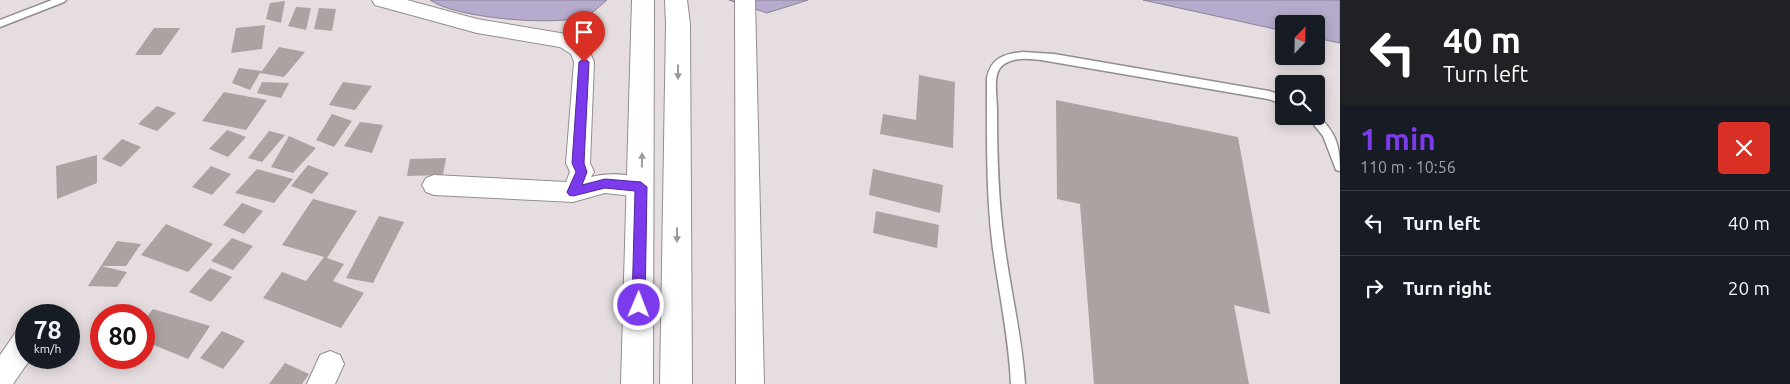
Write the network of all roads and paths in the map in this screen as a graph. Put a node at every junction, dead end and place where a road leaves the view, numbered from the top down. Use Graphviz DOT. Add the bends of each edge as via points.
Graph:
graph roads {
  1 [pos="62,0"];
  2 [pos="382,0"];
  3 [pos="745,0"];
  4 [pos="644,12"];
  5 [pos="677,12"];
  6 [pos="0,24"];
  7 [pos="1275,97"];
  8 [pos="1322,125"];
  9 [pos="1340,167"];
  10 [pos="434,186"];
  11 [pos="641,187"];
  12 [pos="573,192"];
  13 [pos="15,358"];
  14 [pos="0,379"];
  15 [pos="637,384"];
  16 [pos="676,384"];
  17 [pos="750,384"];
  18 [pos="1018,384"];
  1 -- 6 [label="lane"];
  2 -- 12 [label="street" via="477,26 549,36 580,50 584,62 578,163 582,172"];
  3 -- 17 [label="street"];
  11 -- 4 [label="highway, one-way"];
  5 -- 16 [label="highway, one-way"];
  7 -- 18 [label="lane" via="1054,58 1011,58 995,67 992,78 992,179 998,240 1018,357"];
  8 -- 9 [label="lane"];
  10 -- 12 [label="street"];
  11 -- 12 [label="street" via="605,183"];
  11 -- 15 [label="highway"];
  13 -- 14 [label="street"];
}
